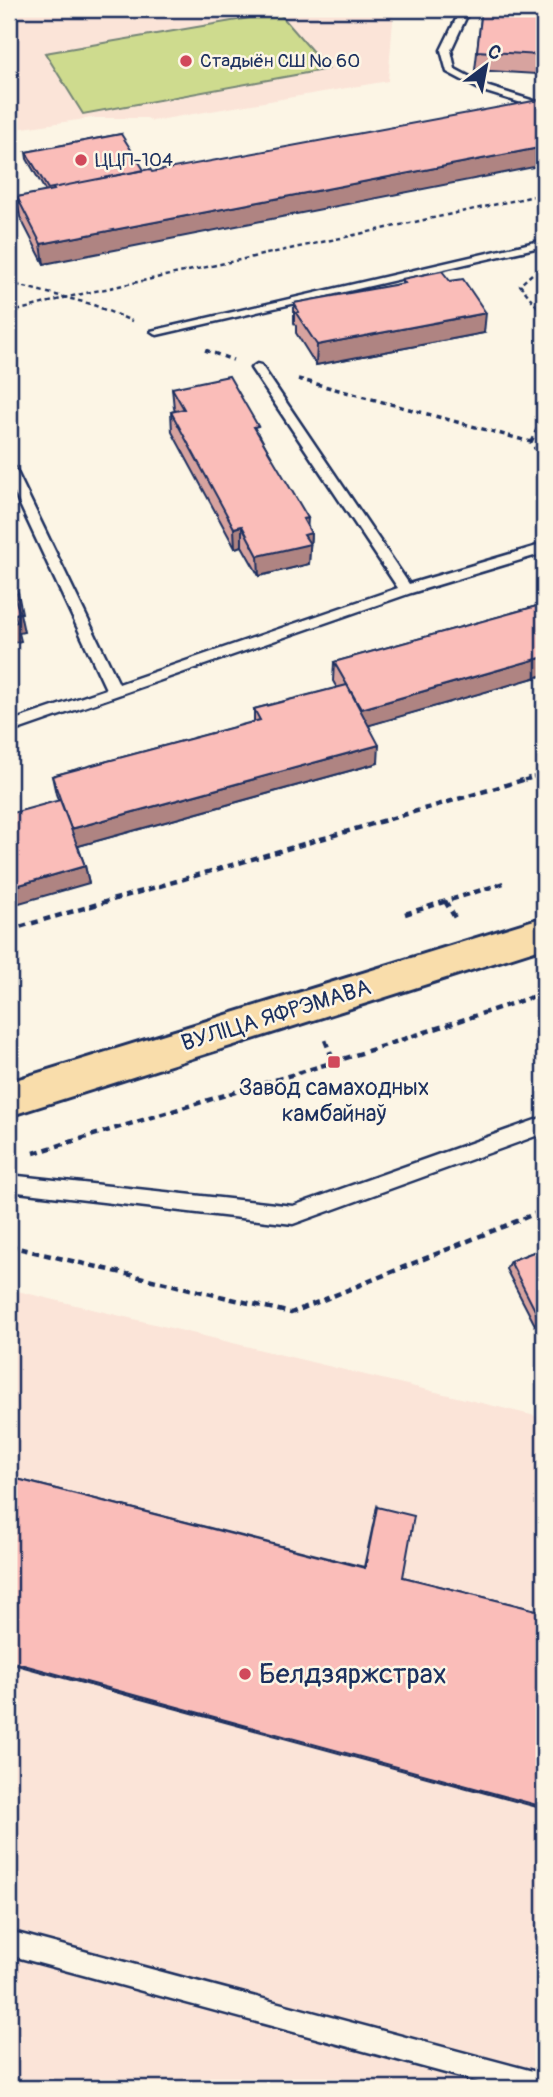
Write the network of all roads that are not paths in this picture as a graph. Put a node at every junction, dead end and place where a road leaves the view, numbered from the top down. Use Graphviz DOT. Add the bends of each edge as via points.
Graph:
graph roads {
  1 [pos="465,9"];
  2 [pos="544,107"];
  3 [pos="517,113"];
  4 [pos="57,200"];
  5 [pos="9,213"];
  6 [pos="544,243"];
  7 [pos="157,331"];
  8 [pos="257,368"];
  9 [pos="9,468"];
  10 [pos="544,548"];
  11 [pos="406,590"];
  12 [pos="114,690"];
  13 [pos="9,728"];
  14 [pos="544,932"];
  15 [pos="9,1100"];
  16 [pos="544,1125"];
  17 [pos="9,1183"];
  18 [pos="9,1942"];
  19 [pos="544,2087"];
  1 -- 2 [label="lane" via="446,50 450,70 486,89"];
  2 -- 3 [label="lane"];
  4 -- 5 [label="lane"];
  6 -- 7 [label="lane"];
  8 -- 11 [label="lane"];
  9 -- 12 [label="lane"];
  10 -- 11 [label="lane"];
  11 -- 12 [label="lane"];
  12 -- 13 [label="lane"];
  14 -- 15 [label="main road, ВУЛІЦА ЯФРЭМАВА"];
  16 -- 17 [label="lane" via="293,1215"];
  18 -- 19 [label="lane"];
}
